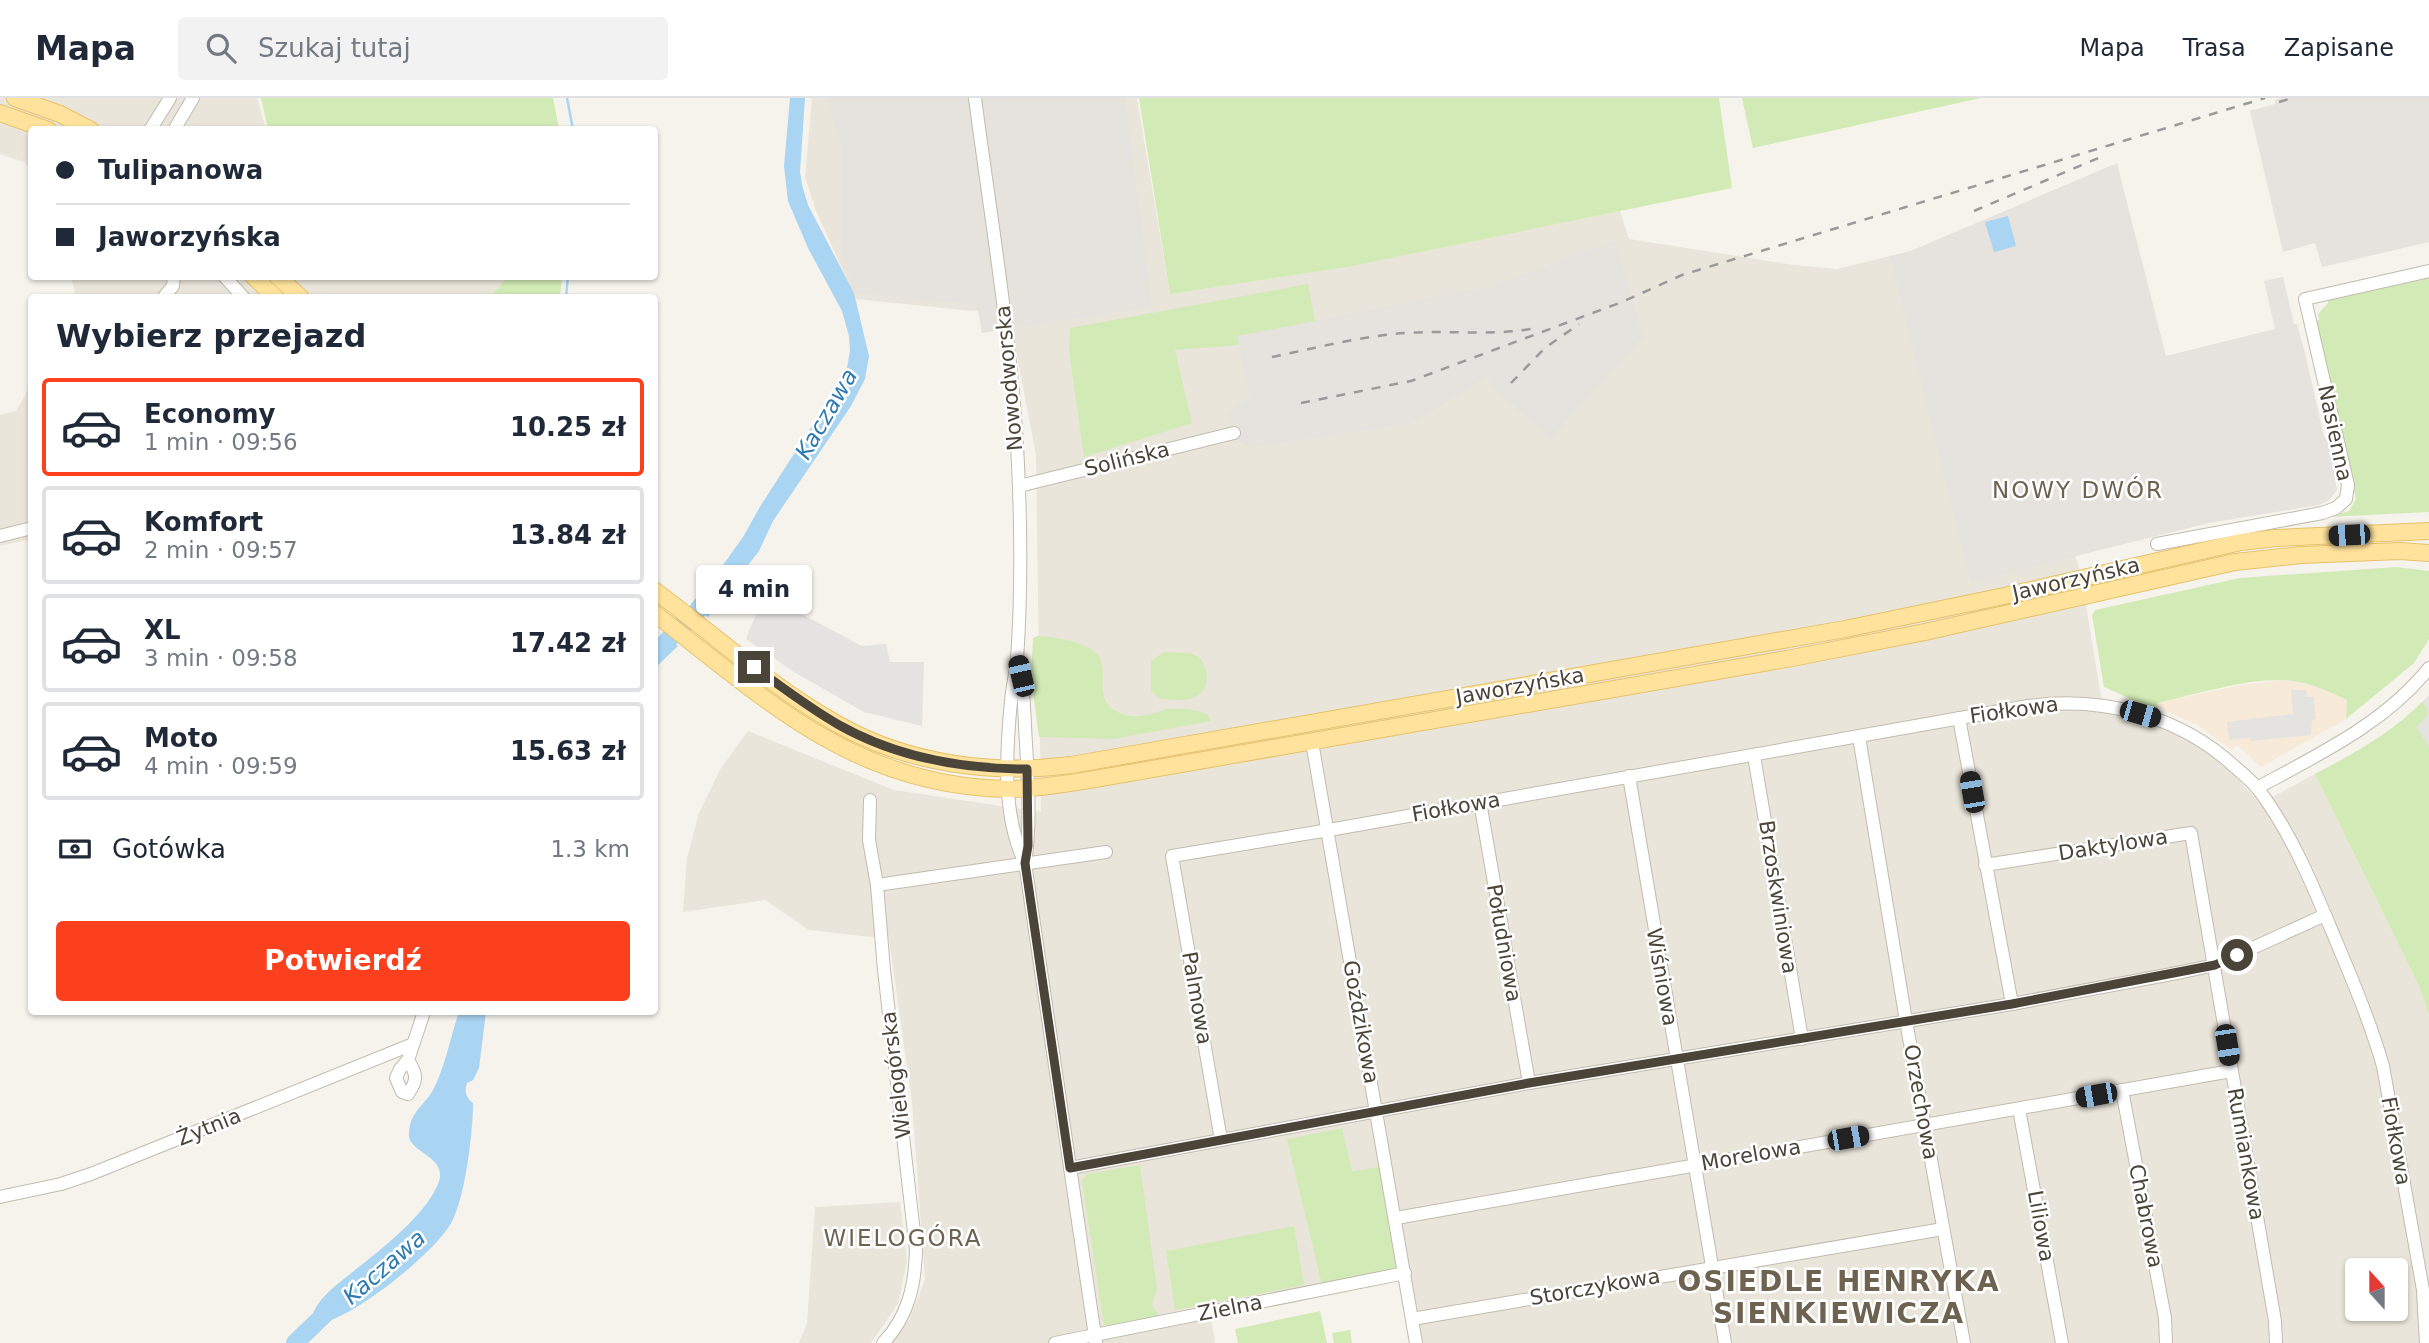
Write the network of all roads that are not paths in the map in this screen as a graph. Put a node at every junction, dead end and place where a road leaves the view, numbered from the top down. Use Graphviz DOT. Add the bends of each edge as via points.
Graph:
graph roads {
  1 [pos="15,98"];
  2 [pos="170,98"];
  3 [pos="193,98"];
  4 [pos="975,98"];
  5 [pos="0,113"];
  6 [pos="37,126"];
  7 [pos="83,126"];
  8 [pos="152,126"];
  9 [pos="176,126"];
  10 [pos="2429,271"];
  11 [pos="228,280"];
  12 [pos="257,280"];
  13 [pos="281,280"];
  14 [pos="240,294"];
  15 [pos="272,294"];
  16 [pos="297,294"];
  17 [pos="1234,433"];
  18 [pos="1019,486"];
  19 [pos="28,529"];
  20 [pos="2429,531"];
  21 [pos="0,536"];
  22 [pos="2157,544"];
  23 [pos="2429,553"];
  24 [pos="659,593"];
  25 [pos="658,616"];
  26 [pos="1017,660"];
  27 [pos="2429,668"];
  28 [pos="1959,718"];
  29 [pos="1859,737"];
  30 [pos="1312,742"];
  31 [pos="1754,756"];
  32 [pos="1009,769"];
  33 [pos="1027,769"];
  34 [pos="1629,776"];
  35 [pos="1027,788"];
  36 [pos="2257,788"];
  37 [pos="1008,789"];
  38 [pos="870,800"];
  39 [pos="1480,802"];
  40 [pos="1328,830"];
  41 [pos="1106,852"];
  42 [pos="1172,856"];
  43 [pos="1025,863"];
  44 [pos="1985,865"];
  45 [pos="877,885"];
  46 [pos="2325,915"];
  47 [pos="2215,965"];
  48 [pos="2012,1004"];
  49 [pos="423,1015"];
  50 [pos="1906,1021"];
  51 [pos="1802,1039"];
  52 [pos="413,1044"];
  53 [pos="408,1060"];
  54 [pos="1676,1060"];
  55 [pos="2231,1071"];
  56 [pos="1529,1083"];
  57 [pos="2122,1090"];
  58 [pos="2019,1109"];
  59 [pos="1376,1112"];
  60 [pos="1925,1124"];
  61 [pos="1221,1140"];
  62 [pos="1694,1165"];
  63 [pos="1070,1168"];
  64 [pos="0,1197"];
  65 [pos="1396,1218"];
  66 [pos="1943,1229"];
  67 [pos="1712,1266"];
  68 [pos="1405,1273"];
  69 [pos="1412,1320"];
  70 [pos="1096,1339"];
  71 [pos="883,1343"];
  72 [pos="1055,1343"];
  73 [pos="1416,1343"];
  74 [pos="1725,1343"];
  75 [pos="1964,1343"];
  76 [pos="2062,1343"];
  77 [pos="2166,1343"];
  78 [pos="2276,1343"];
  79 [pos="2427,1343"];
  1 -- 7 [label="main road"];
  2 -- 8 [label="street"];
  3 -- 9 [label="street"];
  4 -- 18 [label="street, Nowodworska" via="1007,336"];
  5 -- 6 [label="main road"];
  10 -- 22 [label="street, Nasienna" via="2305,299 2348,485 2346,499 2322,513"];
  11 -- 14 [label="street"];
  12 -- 15 [label="main road"];
  13 -- 16 [label="main road"];
  17 -- 18 [label="street, Solińska"];
  18 -- 26 [label="street, Nowodworska"];
  19 -- 21 [label="street"];
  20 -- 33 [label="main road, Jaworzyńska" via="2241,542 1845,629"];
  23 -- 30 [label="main road, Jaworzyńska" via="2235,562 1911,635"];
  24 -- 32 [label="main road, Jaworzyńska" via="839,726 875,743 951,763"];
  25 -- 37 [label="main road, Jaworzyńska" via="798,723 861,758 935,781"];
  26 -- 32 [label="street, Nowodworska"];
  26 -- 33 [label="street, Nowodworska" via="1025,701"];
  27 -- 36 [label="street" via="2377,718"];
  28 -- 29 [label="street, Fiołkowa"];
  28 -- 36 [label="street, Fiołkowa" via="2050,703 2100,704 2126,710 2204,741"];
  28 -- 44 [label="street"];
  29 -- 31 [label="street, Fiołkowa"];
  29 -- 50 [label="street, Orzechowa"];
  30 -- 35 [label="main road, Jaworzyńska"];
  30 -- 40 [label="street, Goździkowa"];
  31 -- 34 [label="street, Fiołkowa"];
  31 -- 51 [label="street, Brzoskwiniowa"];
  32 -- 33 [label="main road, Jaworzyńska"];
  32 -- 37 [label="street, Nowodworska"];
  33 -- 35 [label="street, Nowodworska"];
  34 -- 39 [label="street, Fiołkowa"];
  34 -- 54 [label="street, Wiśniowa"];
  35 -- 37 [label="main road, Jaworzyńska"];
  35 -- 43 [label="street, Nowodworska"];
  36 -- 46 [label="street, Fiołkowa" via="2283,827"];
  37 -- 43 [label="street, Nowodworska" via="1016,845"];
  38 -- 45 [label="street, Wielogórska" via="869,840"];
  39 -- 40 [label="street, Fiołkowa"];
  39 -- 56 [label="street, Południowa"];
  40 -- 42 [label="street, Fiołkowa"];
  40 -- 59 [label="street, Goździkowa"];
  41 -- 43 [label="street"];
  42 -- 61 [label="street, Palmowa"];
  43 -- 45 [label="street"];
  43 -- 63 [label="street, Nowodworska"];
  44 -- 47 [label="street, Daktylowa" via="2191,833"];
  44 -- 48 [label="street"];
  45 -- 71 [label="street, Wielogórska" via="916,1250 912,1296"];
  46 -- 47 [label="street"];
  46 -- 79 [label="street, Fiołkowa" via="2373,1029 2383,1066 2423,1290"];
  47 -- 48 [label="street"];
  47 -- 55 [label="street, Rumiankowa"];
  48 -- 50 [label="street"];
  49 -- 52 [label="street"];
  50 -- 51 [label="street"];
  50 -- 60 [label="street, Orzechowa"];
  51 -- 54 [label="street"];
  52 -- 53 [label="street"];
  52 -- 64 [label="street, Żytnia" via="91,1174"];
  54 -- 56 [label="street"];
  54 -- 62 [label="street, Wiśniowa"];
  55 -- 57 [label="street, Morelowa"];
  55 -- 78 [label="street, Rumiankowa"];
  56 -- 59 [label="street"];
  57 -- 58 [label="street, Morelowa"];
  57 -- 77 [label="street, Chabrowa"];
  58 -- 60 [label="street, Morelowa"];
  58 -- 76 [label="street, Liliowa"];
  59 -- 61 [label="street"];
  59 -- 65 [label="street, Goździkowa"];
  60 -- 62 [label="street, Morelowa"];
  60 -- 66 [label="street, Orzechowa"];
  61 -- 63 [label="street"];
  62 -- 65 [label="street, Morelowa"];
  62 -- 67 [label="street, Wiśniowa"];
  63 -- 70 [label="street, Nowodworska"];
  65 -- 68 [label="street, Goździkowa"];
  66 -- 67 [label="street, Storczykowa"];
  66 -- 75 [label="street, Orzechowa"];
  67 -- 69 [label="street, Storczykowa"];
  67 -- 74 [label="street, Wiśniowa"];
  68 -- 69 [label="street, Goździkowa"];
  68 -- 70 [label="street, Zielna"];
  69 -- 73 [label="street, Goździkowa"];
  70 -- 72 [label="street, Zielna"];
}
